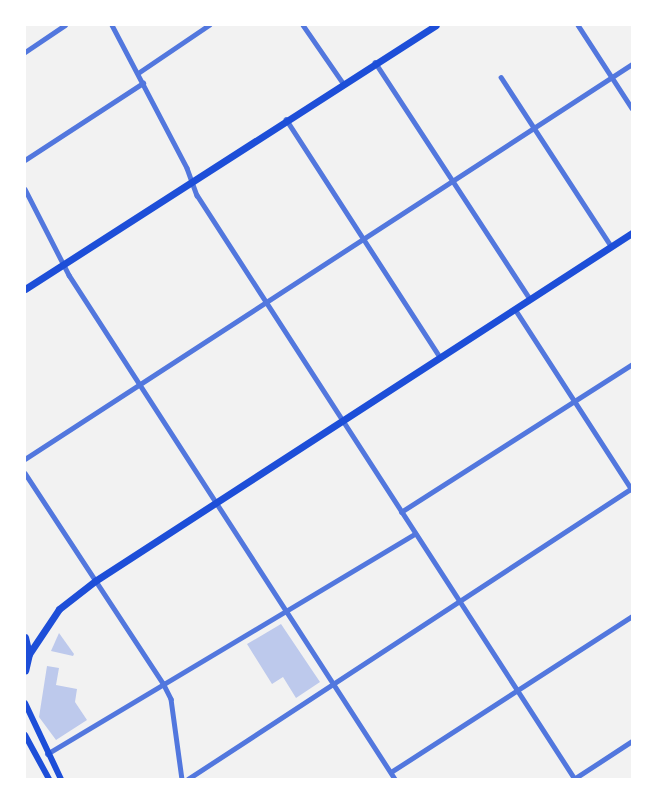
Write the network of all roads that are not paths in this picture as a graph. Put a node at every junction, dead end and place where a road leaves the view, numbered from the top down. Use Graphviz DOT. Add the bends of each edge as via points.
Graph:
graph roads {
  1 [pos="65,25"];
  2 [pos="112,25"];
  3 [pos="209,25"];
  4 [pos="303,25"];
  5 [pos="436,25"];
  6 [pos="578,25"];
  7 [pos="25,52"];
  8 [pos="375,62"];
  9 [pos="632,64"];
  10 [pos="138,73"];
  11 [pos="501,77"];
  12 [pos="612,77"];
  13 [pos="143,83"];
  14 [pos="342,83"];
  15 [pos="632,108"];
  16 [pos="286,119"];
  17 [pos="533,129"];
  18 [pos="25,160"];
  19 [pos="451,180"];
  20 [pos="192,181"];
  21 [pos="25,189"];
  22 [pos="632,233"];
  23 [pos="362,239"];
  24 [pos="611,246"];
  25 [pos="63,264"];
  26 [pos="25,289"];
  27 [pos="530,299"];
  28 [pos="265,303"];
  29 [pos="515,309"];
  30 [pos="440,357"];
  31 [pos="632,364"];
  32 [pos="139,384"];
  33 [pos="573,401"];
  34 [pos="342,422"];
  35 [pos="25,459"];
  36 [pos="25,473"];
  37 [pos="632,489"];
  38 [pos="217,504"];
  39 [pos="401,512"];
  40 [pos="415,534"];
  41 [pos="95,581"];
  42 [pos="457,600"];
  43 [pos="286,611"];
  44 [pos="632,616"];
  45 [pos="25,637"];
  46 [pos="29,654"];
  47 [pos="25,671"];
  48 [pos="163,683"];
  49 [pos="332,684"];
  50 [pos="516,692"];
  51 [pos="25,703"];
  52 [pos="25,734"];
  53 [pos="632,741"];
  54 [pos="47,754"];
  55 [pos="391,772"];
  56 [pos="46,778"];
  57 [pos="61,779"];
  58 [pos="182,779"];
  59 [pos="188,779"];
  60 [pos="395,779"];
  61 [pos="574,779"];
  1 -- 7 [label="street"];
  2 -- 10 [label="street"];
  3 -- 10 [label="street"];
  4 -- 14 [label="street"];
  5 -- 8 [label="main road"];
  6 -- 12 [label="street"];
  8 -- 14 [label="main road"];
  8 -- 19 [label="street"];
  9 -- 12 [label="street"];
  10 -- 13 [label="street"];
  11 -- 17 [label="street"];
  12 -- 15 [label="street"];
  12 -- 17 [label="street"];
  13 -- 18 [label="street"];
  13 -- 20 [label="street"];
  14 -- 16 [label="main road"];
  16 -- 20 [label="main road"];
  16 -- 23 [label="street"];
  17 -- 19 [label="street"];
  17 -- 24 [label="street"];
  19 -- 23 [label="street"];
  19 -- 27 [label="street"];
  20 -- 25 [label="main road"];
  20 -- 28 [label="street"];
  21 -- 25 [label="street"];
  22 -- 24 [label="main road"];
  23 -- 28 [label="street"];
  23 -- 30 [label="street"];
  24 -- 27 [label="main road"];
  25 -- 26 [label="main road"];
  25 -- 32 [label="street"];
  27 -- 29 [label="main road"];
  28 -- 32 [label="street"];
  28 -- 34 [label="street"];
  29 -- 30 [label="main road"];
  29 -- 33 [label="street"];
  30 -- 34 [label="main road"];
  31 -- 33 [label="street"];
  32 -- 35 [label="street"];
  32 -- 38 [label="street"];
  33 -- 37 [label="street"];
  33 -- 39 [label="street"];
  34 -- 38 [label="main road"];
  34 -- 39 [label="street"];
  36 -- 41 [label="street"];
  37 -- 42 [label="street"];
  38 -- 41 [label="main road"];
  38 -- 43 [label="street"];
  39 -- 40 [label="street"];
  40 -- 42 [label="street"];
  40 -- 43 [label="street"];
  41 -- 46 [label="main road" via="59,609"];
  41 -- 48 [label="street"];
  42 -- 49 [label="street"];
  42 -- 50 [label="street"];
  43 -- 48 [label="street"];
  43 -- 49 [label="street"];
  44 -- 50 [label="street"];
  45 -- 46 [label="main road"];
  46 -- 47 [label="main road"];
  48 -- 54 [label="street"];
  48 -- 58 [label="street" via="172,699"];
  49 -- 55 [label="street"];
  49 -- 59 [label="street"];
  50 -- 55 [label="street"];
  50 -- 61 [label="street"];
  51 -- 54 [label="main road"];
  52 -- 56 [label="main road"];
  53 -- 61 [label="street"];
  54 -- 57 [label="main road"];
  55 -- 60 [label="street"];
}
